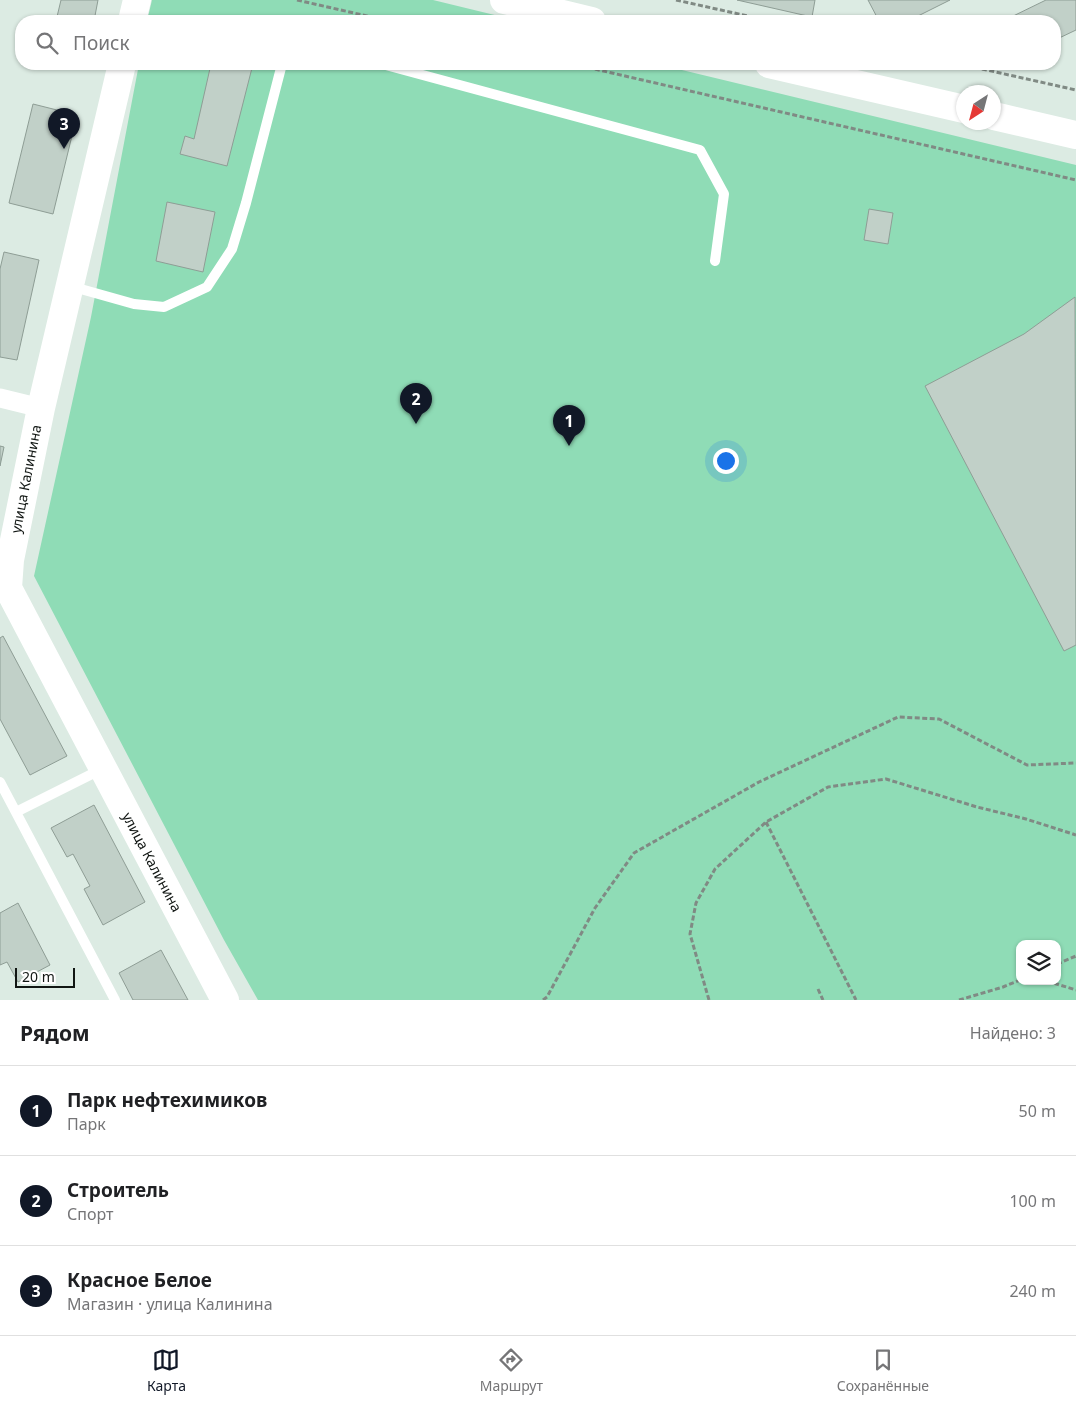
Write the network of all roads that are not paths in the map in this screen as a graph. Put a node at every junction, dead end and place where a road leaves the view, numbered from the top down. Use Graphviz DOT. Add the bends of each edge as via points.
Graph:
graph roads {
  1 [pos="137,0"];
  2 [pos="504,0"];
  3 [pos="133,15"];
  4 [pos="567,15"];
  5 [pos="121,70"];
  6 [pos="280,70"];
  7 [pos="404,70"];
  8 [pos="795,70"];
  9 [pos="956,107"];
  10 [pos="1001,118"];
  11 [pos="1076,135"];
  12 [pos="715,261"];
  13 [pos="69,286"];
  14 [pos="0,398"];
  15 [pos="40,408"];
  16 [pos="4,590"];
  17 [pos="103,768"];
  18 [pos="0,782"];
  19 [pos="16,812"];
  20 [pos="115,1000"];
  21 [pos="225,1000"];
  1 -- 3 [label="street"];
  2 -- 4 [label="street"];
  5 -- 13 [label="street, улица Калинина"];
  6 -- 13 [label="lane" via="232,249 207,286 164,307 134,304"];
  7 -- 12 [label="lane" via="700,150 724,194"];
  8 -- 9 [label="street"];
  10 -- 11 [label="street"];
  13 -- 15 [label="street, улица Калинина"];
  14 -- 15 [label="street"];
  15 -- 16 [label="street, улица Калинина"];
  16 -- 17 [label="street, улица Калинина"];
  17 -- 19 [label="lane"];
  17 -- 21 [label="street, улица Калинина"];
  18 -- 19 [label="lane"];
  19 -- 20 [label="lane"];
}
